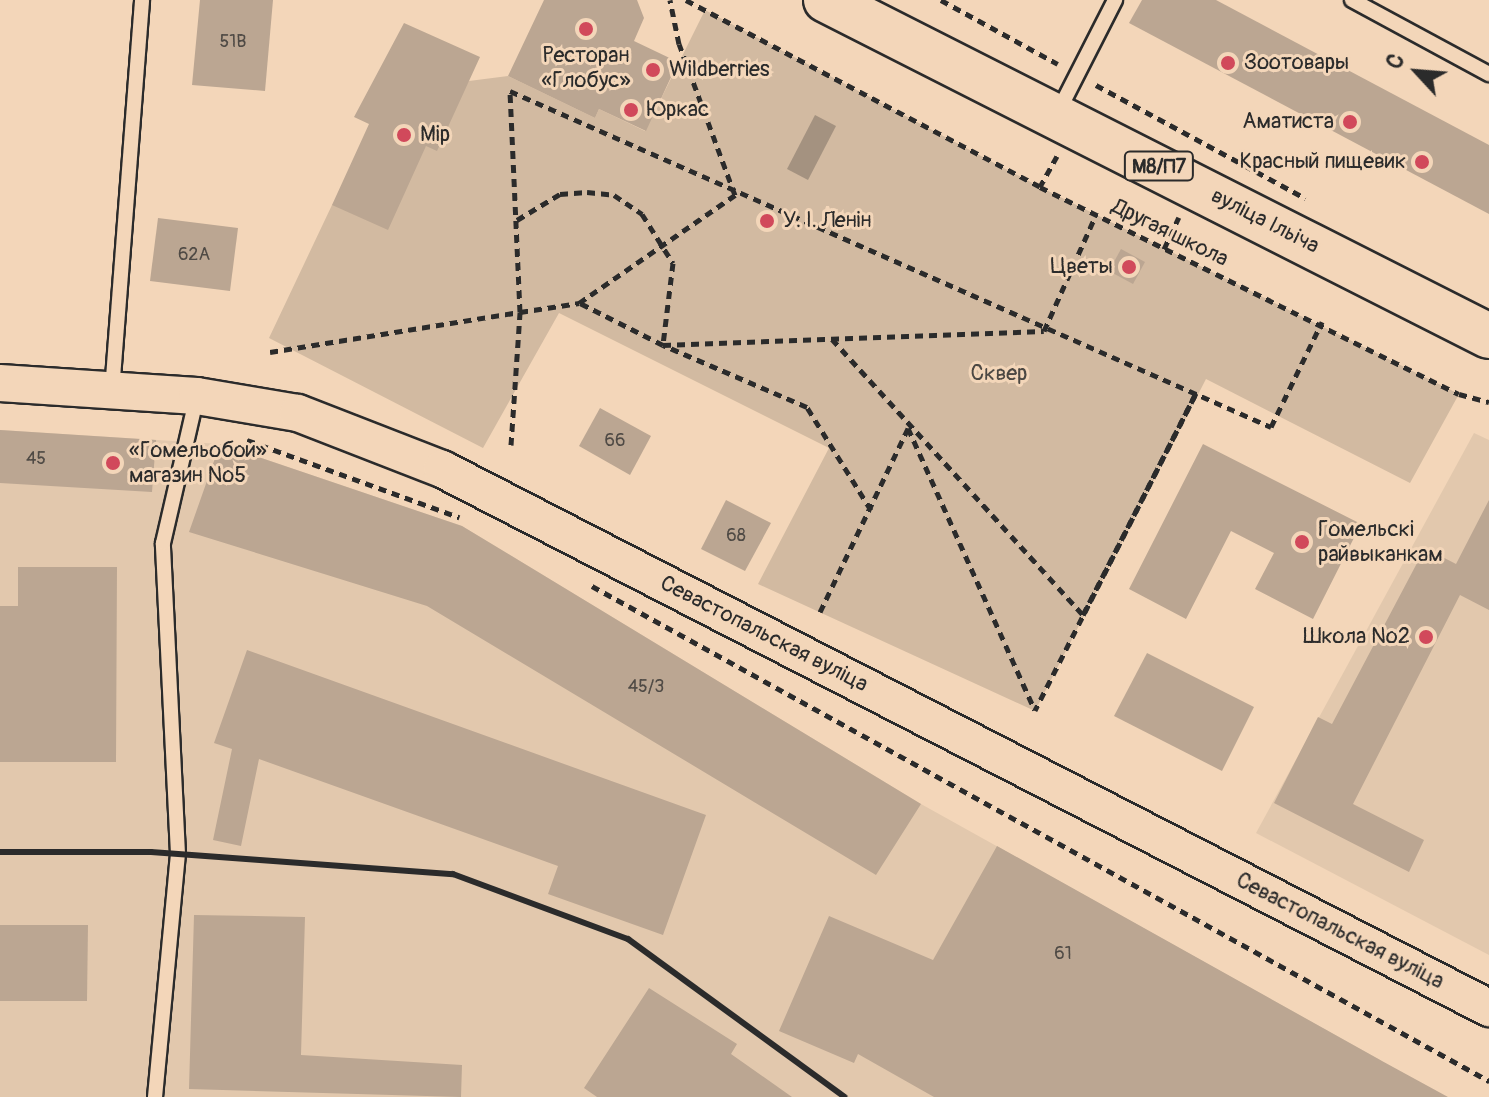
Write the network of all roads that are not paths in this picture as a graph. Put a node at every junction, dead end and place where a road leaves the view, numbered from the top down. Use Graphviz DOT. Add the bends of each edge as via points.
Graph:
graph roads {
  1 [pos="142,0"];
  2 [pos="826,0"];
  3 [pos="1115,0"];
  4 [pos="1352,0"];
  5 [pos="1489,74"];
  6 [pos="1067,93"];
  7 [pos="1489,336"];
  8 [pos="0,383"];
  9 [pos="112,391"];
  10 [pos="194,414"];
  11 [pos="1489,1008"];
  12 [pos="155,1097"];
  1 -- 9 [label="lane"];
  2 -- 6 [label="main road, вуліца Ільіча / М8/П7"];
  3 -- 6 [label="lane"];
  4 -- 5 [label="lane"];
  6 -- 7 [label="main road, вуліца Ільіча / М8/П7"];
  8 -- 9 [label="street, Севастопальская вуліца"];
  9 -- 10 [label="street, Севастопальская вуліца"];
  10 -- 11 [label="street, Севастопальская вуліца" via="298,413 442,469"];
  10 -- 12 [label="lane" via="163,543 178,854"];
}
